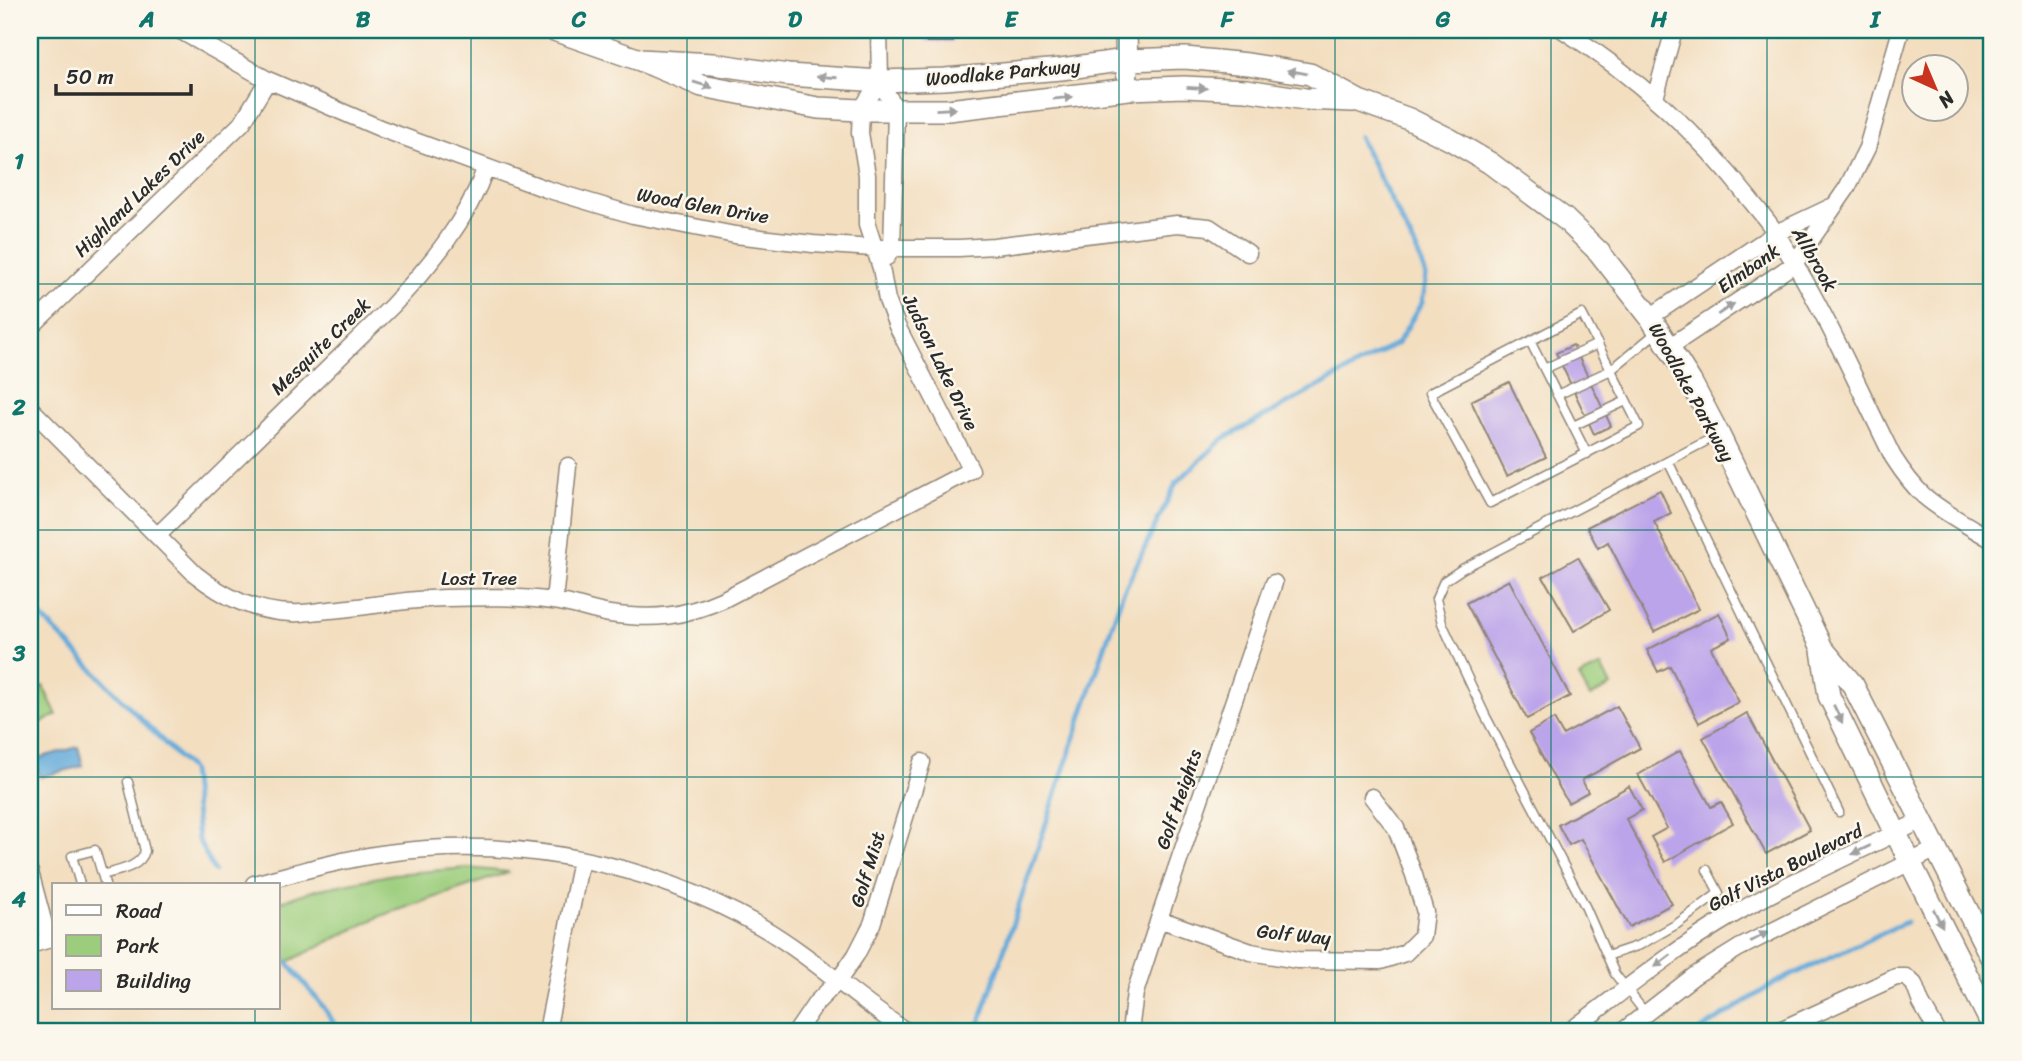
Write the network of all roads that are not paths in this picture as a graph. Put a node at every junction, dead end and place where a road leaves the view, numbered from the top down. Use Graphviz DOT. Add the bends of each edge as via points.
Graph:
graph roads {
  1 [pos="179,30"];
  2 [pos="554,30"];
  3 [pos="878,30"];
  4 [pos="1126,30"];
  5 [pos="1563,30"];
  6 [pos="1674,30"];
  7 [pos="1901,30"];
  8 [pos="640,60"];
  9 [pos="1126,60"];
  10 [pos="268,80"];
  11 [pos="880,81"];
  12 [pos="1129,89"];
  13 [pos="1655,98"];
  14 [pos="1359,101"];
  15 [pos="861,110"];
  16 [pos="896,110"];
  17 [pos="486,167"];
  18 [pos="894,174"];
  19 [pos="867,175"];
  20 [pos="1834,206"];
  21 [pos="1776,233"];
  22 [pos="873,248"];
  23 [pos="892,248"];
  24 [pos="1248,253"];
  25 [pos="1794,264"];
  26 [pos="881,268"];
  27 [pos="30,328"];
  28 [pos="1660,331"];
  29 [pos="1530,341"];
  30 [pos="1598,344"];
  31 [pos="1544,369"];
  32 [pos="1611,370"];
  33 [pos="1557,395"];
  34 [pos="1626,401"];
  35 [pos="30,408"];
  36 [pos="1573,426"];
  37 [pos="1719,435"];
  38 [pos="1587,454"];
  39 [pos="1668,461"];
  40 [pos="568,466"];
  41 [pos="971,470"];
  42 [pos="1991,533"];
  43 [pos="157,536"];
  44 [pos="1274,583"];
  45 [pos="554,601"];
  46 [pos="1822,648"];
  47 [pos="922,762"];
  48 [pos="128,782"];
  49 [pos="1372,797"];
  50 [pos="1839,812"];
  51 [pos="1922,820"];
  52 [pos="1896,833"];
  53 [pos="1936,849"];
  54 [pos="581,860"];
  55 [pos="1910,862"];
  56 [pos="1707,870"];
  57 [pos="30,872"];
  58 [pos="104,880"];
  59 [pos="80,883"];
  60 [pos="258,883"];
  61 [pos="1159,919"];
  62 [pos="51,938"];
  63 [pos="30,945"];
  64 [pos="1607,956"];
  65 [pos="1992,959"];
  66 [pos="838,981"];
  67 [pos="1626,989"];
  68 [pos="1646,1014"];
  69 [pos="1992,1024"];
  70 [pos="552,1031"];
  71 [pos="797,1031"];
  72 [pos="906,1031"];
  73 [pos="1130,1031"];
  74 [pos="1570,1031"];
  75 [pos="1623,1031"];
  76 [pos="1778,1031"];
  77 [pos="1937,1031"];
  1 -- 10 [label="street, Wood Glen Drive"];
  2 -- 8 [label="street, Woodlake Parkway"];
  3 -- 11 [label="street"];
  4 -- 9 [label="street"];
  5 -- 13 [label="street, Allbrook"];
  6 -- 13 [label="street"];
  7 -- 20 [label="street, Elmbank" via="1867,148"];
  11 -- 8 [label="street, Woodlake Parkway, one-way"];
  8 -- 15 [label="street, Woodlake Parkway, one-way" via="702,86 818,108"];
  9 -- 11 [label="street, Woodlake Parkway" via="971,77"];
  9 -- 12 [label="street"];
  14 -- 9 [label="street, Woodlake Parkway, one-way" via="1310,74 1185,58"];
  10 -- 17 [label="street, Wood Glen Drive"];
  10 -- 27 [label="street, Highland Lakes Drive" via="242,123"];
  11 -- 15 [label="street"];
  11 -- 16 [label="street"];
  12 -- 14 [label="street, Woodlake Parkway, one-way" via="1246,90"];
  16 -- 12 [label="street, Woodlake Parkway, one-way" via="948,110"];
  13 -- 21 [label="street, Allbrook" via="1728,170"];
  14 -- 28 [label="street, Woodlake Parkway" via="1451,140 1531,192 1599,252"];
  15 -- 16 [label="street, Woodlake Parkway"];
  15 -- 19 [label="street, Judson Lake Drive"];
  16 -- 18 [label="street"];
  17 -- 22 [label="street, Wood Glen Drive" via="633,215 735,235"];
  17 -- 43 [label="street, Mesquite Creek" via="460,221 420,276"];
  18 -- 19 [label="street"];
  18 -- 23 [label="street"];
  19 -- 22 [label="street, Judson Lake Drive" via="866,225"];
  20 -- 21 [label="street, Elmbank"];
  20 -- 25 [label="street, Elmbank"];
  21 -- 25 [label="street, Allbrook"];
  21 -- 28 [label="street, Elmbank"];
  22 -- 23 [label="street, Wood Glen Drive"];
  22 -- 26 [label="street, Judson Lake Drive"];
  23 -- 24 [label="street, Wood Glen Drive" via="994,246 1177,224 1209,227"];
  23 -- 26 [label="street"];
  28 -- 25 [label="street, Elmbank, one-way"];
  25 -- 42 [label="street, Allbrook" via="1906,476 1948,514"];
  26 -- 41 [label="street, Judson Lake Drive" via="897,326"];
  28 -- 32 [label="lane"];
  28 -- 37 [label="street, Woodlake Parkway"];
  29 -- 30 [label="lane" via="1582,314"];
  29 -- 31 [label="lane"];
  29 -- 38 [label="lane" via="1430,393 1490,503"];
  30 -- 31 [label="lane"];
  30 -- 32 [label="lane"];
  31 -- 33 [label="lane"];
  32 -- 33 [label="lane"];
  32 -- 34 [label="lane"];
  33 -- 36 [label="lane"];
  34 -- 36 [label="lane"];
  34 -- 38 [label="lane" via="1639,426"];
  35 -- 43 [label="street, Lost Tree"];
  36 -- 38 [label="lane"];
  37 -- 39 [label="lane"];
  37 -- 46 [label="street, Woodlake Parkway"];
  39 -- 50 [label="lane"];
  39 -- 64 [label="lane" via="1462,569 1444,581 1436,599 1442,624 1485,715"];
  40 -- 45 [label="street"];
  41 -- 45 [label="street, Lost Tree" via="697,611 666,617 631,616"];
  43 -- 45 [label="street, Lost Tree" via="215,590 266,610 293,613 445,598"];
  44 -- 61 [label="street, Golf Heights"];
  46 -- 51 [label="street, Woodlake Parkway" via="1853,685"];
  46 -- 52 [label="street, Woodlake Parkway, one-way" via="1829,696"];
  47 -- 66 [label="street, Golf Mist" via="872,924"];
  48 -- 58 [label="lane" via="144,858"];
  49 -- 61 [label="street, Golf Way" via="1396,828 1425,912 1422,936 1405,954 1381,961 1297,960 1251,952"];
  51 -- 52 [label="street, Golf Vista Boulevard"];
  51 -- 53 [label="street, Woodlake Parkway"];
  52 -- 55 [label="street, Woodlake Parkway"];
  52 -- 67 [label="street, Golf Vista Boulevard, one-way" via="1727,918"];
  53 -- 55 [label="street"];
  53 -- 65 [label="street, Woodlake Parkway"];
  54 -- 60 [label="street" via="545,853 441,848 334,863"];
  54 -- 66 [label="street" via="676,885 760,926"];
  54 -- 70 [label="street" via="549,1021"];
  68 -- 55 [label="street, one-way" via="1739,948"];
  55 -- 69 [label="street, Woodlake Parkway, one-way"];
  56 -- 64 [label="lane" via="1719,893 1640,945"];
  57 -- 62 [label="street"];
  58 -- 59 [label="lane" via="95,850 72,856"];
  61 -- 73 [label="street, Golf Heights" via="1135,993"];
  62 -- 63 [label="street"];
  64 -- 67 [label="lane"];
  66 -- 71 [label="street, Golf Mist"];
  66 -- 72 [label="street"];
  67 -- 68 [label="lane"];
  67 -- 74 [label="street, Golf Vista Boulevard"];
  68 -- 75 [label="street"];
  76 -- 77 [label="street" via="1896,976 1914,984"];
}
